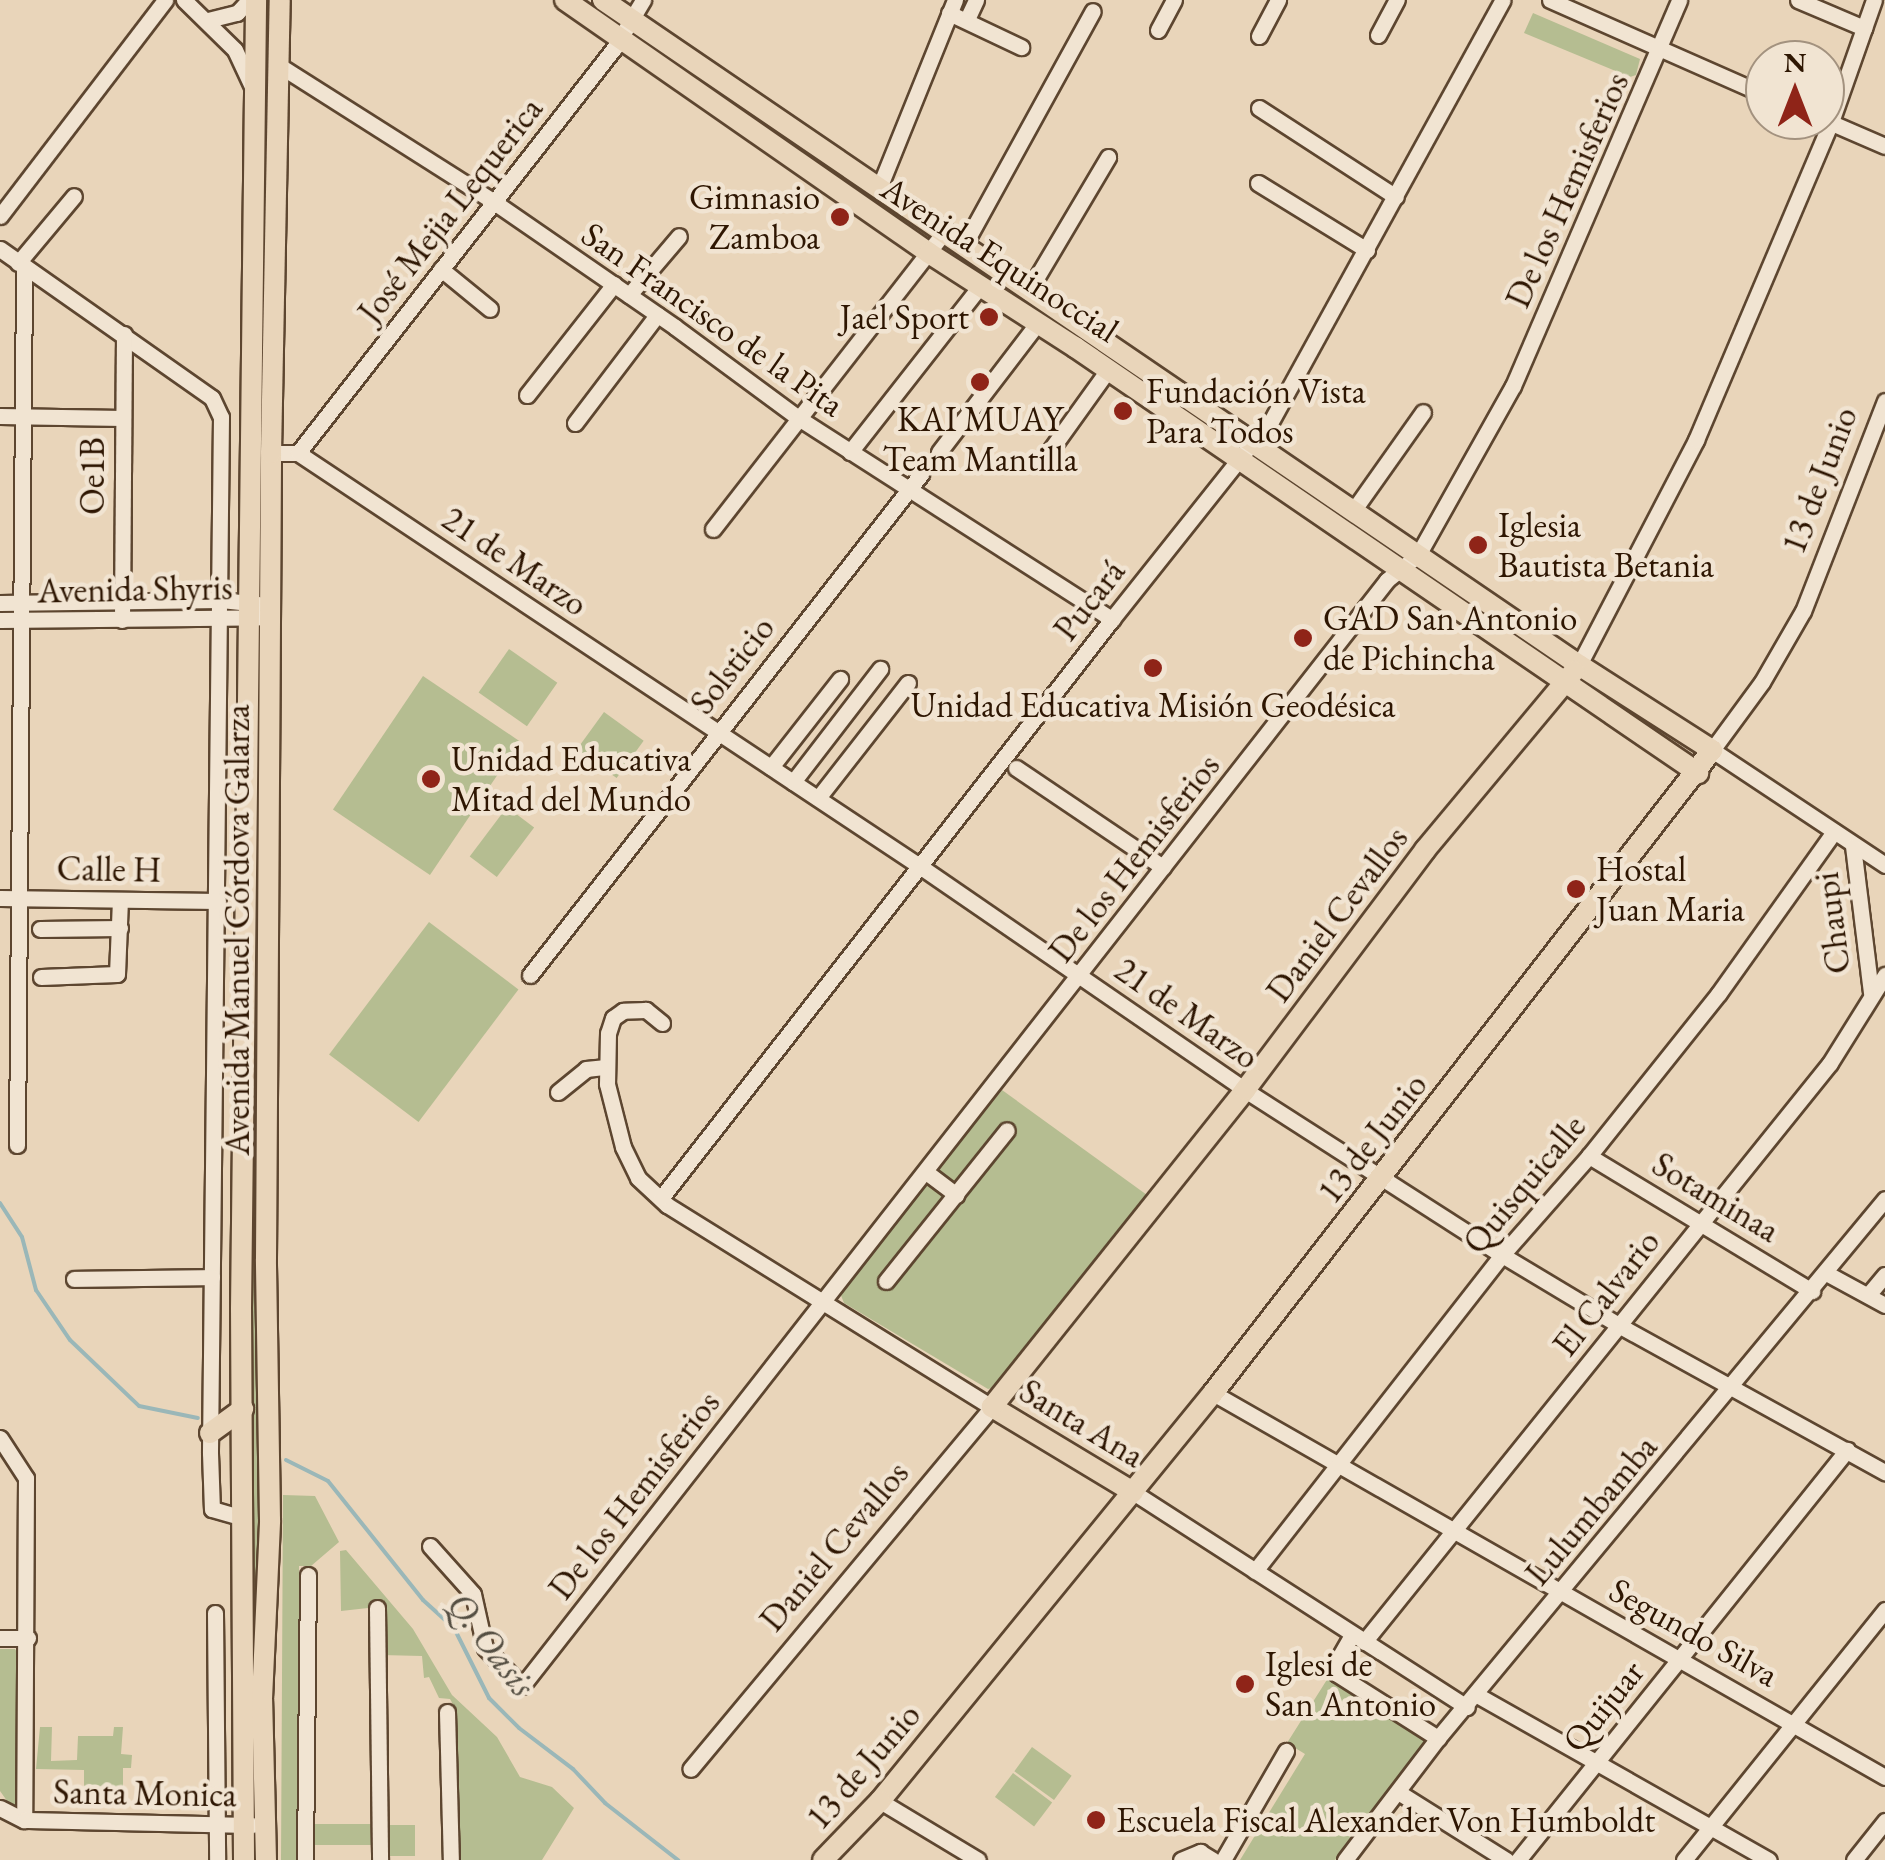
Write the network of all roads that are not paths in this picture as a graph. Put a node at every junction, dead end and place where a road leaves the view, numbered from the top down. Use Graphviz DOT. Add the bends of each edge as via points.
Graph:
graph roads {
  1 [pos="165,0"];
  2 [pos="184,0"];
  3 [pos="253,0"];
  4 [pos="280,0"];
  5 [pos="565,0"];
  6 [pos="603,0"];
  7 [pos="643,0"];
  8 [pos="1174,0"];
  9 [pos="1278,0"];
  10 [pos="1397,0"];
  11 [pos="1504,0"];
  12 [pos="1550,0"];
  13 [pos="1679,0"];
  14 [pos="1798,0"];
  15 [pos="1874,0"];
  16 [pos="952,7"];
  17 [pos="1093,11"];
  18 [pos="208,20"];
  19 [pos="632,20"];
  20 [pos="1864,28"];
  21 [pos="1158,30"];
  22 [pos="1259,36"];
  23 [pos="1378,36"];
  24 [pos="620,38"];
  25 [pos="1020,47"];
  26 [pos="1660,51"];
  27 [pos="280,66"];
  28 [pos="1845,77"];
  29 [pos="1745,86"];
  30 [pos="254,88"];
  31 [pos="1259,108"];
  32 [pos="1845,128"];
  33 [pos="1820,140"];
  34 [pos="1885,146"];
  35 [pos="1108,156"];
  36 [pos="1258,183"];
  37 [pos="879,188"];
  38 [pos="74,196"];
  39 [pos="1396,197"];
  40 [pos="494,202"];
  41 [pos="0,216"];
  42 [pos="943,234"];
  43 [pos="679,236"];
  44 [pos="963,247"];
  45 [pos="0,249"];
  46 [pos="1367,250"];
  47 [pos="929,253"];
  48 [pos="21,266"];
  49 [pos="442,269"];
  50 [pos="614,284"];
  51 [pos="980,286"];
  52 [pos="1028,292"];
  53 [pos="630,296"];
  54 [pos="490,309"];
  55 [pos="657,315"];
  56 [pos="1037,324"];
  57 [pos="124,334"];
  58 [pos="1108,370"];
  59 [pos="527,395"];
  60 [pos="1885,401"];
  61 [pos="1423,412"];
  62 [pos="0,416"];
  63 [pos="23,416"];
  64 [pos="123,418"];
  65 [pos="800,420"];
  66 [pos="575,423"];
  67 [pos="1252,443"];
  68 [pos="850,452"];
  69 [pos="939,452"];
  70 [pos="271,453"];
  71 [pos="298,453"];
  72 [pos="1044,460"];
  73 [pos="1239,462"];
  74 [pos="921,474"];
  75 [pos="910,489"];
  76 [pos="1352,512"];
  77 [pos="713,528"];
  78 [pos="1418,556"];
  79 [pos="1400,573"];
  80 [pos="222,600"];
  81 [pos="121,601"];
  82 [pos="0,602"];
  83 [pos="20,602"];
  84 [pos="247,611"];
  85 [pos="271,611"];
  86 [pos="221,619"];
  87 [pos="1112,619"];
  88 [pos="0,620"];
  89 [pos="20,620"];
  90 [pos="122,620"];
  91 [pos="880,669"];
  92 [pos="1572,673"];
  93 [pos="840,679"];
  94 [pos="908,683"];
  95 [pos="718,731"];
  96 [pos="0,750"];
  97 [pos="1712,750"];
  98 [pos="19,751"];
  99 [pos="771,766"];
  100 [pos="1016,768"];
  101 [pos="1698,774"];
  102 [pos="794,782"];
  103 [pos="818,798"];
  104 [pos="1834,832"];
  105 [pos="1853,846"];
  106 [pos="1885,865"];
  107 [pos="921,867"];
  108 [pos="1163,867"];
  109 [pos="0,898"];
  110 [pos="18,898"];
  111 [pos="120,900"];
  112 [pos="218,901"];
  113 [pos="120,928"];
  114 [pos="40,929"];
  115 [pos="270,932"];
  116 [pos="246,933"];
  117 [pos="530,975"];
  118 [pos="1885,975"];
  119 [pos="1081,976"];
  120 [pos="41,977"];
  121 [pos="1871,993"];
  122 [pos="662,1022"];
  123 [pos="606,1068"];
  124 [pos="216,1082"];
  125 [pos="243,1083"];
  126 [pos="1245,1090"];
  127 [pos="558,1092"];
  128 [pos="9,1123"];
  129 [pos="1007,1130"];
  130 [pos="17,1145"];
  131 [pos="1589,1156"];
  132 [pos="926,1172"];
  133 [pos="1381,1179"];
  134 [pos="956,1195"];
  135 [pos="661,1198"];
  136 [pos="1885,1199"];
  137 [pos="1701,1221"];
  138 [pos="1502,1255"];
  139 [pos="1826,1273"];
  140 [pos="1885,1274"];
  141 [pos="212,1277"];
  142 [pos="74,1279"];
  143 [pos="886,1281"];
  144 [pos="1812,1291"];
  145 [pos="1868,1296"];
  146 [pos="824,1300"];
  147 [pos="1885,1305"];
  148 [pos="212,1308"];
  149 [pos="241,1309"];
  150 [pos="1620,1326"];
  151 [pos="1734,1386"];
  152 [pos="1213,1393"];
  153 [pos="992,1406"];
  154 [pos="243,1409"];
  155 [pos="210,1433"];
  156 [pos="0,1438"];
  157 [pos="1847,1450"];
  158 [pos="1336,1467"];
  159 [pos="1885,1472"];
  160 [pos="1133,1492"];
  161 [pos="244,1518"];
  162 [pos="1450,1532"];
  163 [pos="430,1546"];
  164 [pos="1255,1570"];
  165 [pos="308,1575"];
  166 [pos="1562,1594"];
  167 [pos="378,1608"];
  168 [pos="1885,1610"];
  169 [pos="215,1613"];
  170 [pos="0,1638"];
  171 [pos="28,1638"];
  172 [pos="1358,1638"];
  173 [pos="1680,1659"];
  174 [pos="1472,1701"];
  175 [pos="448,1712"];
  176 [pos="1794,1722"];
  177 [pos="1438,1738"];
  178 [pos="1286,1751"];
  179 [pos="1885,1756"];
  180 [pos="1598,1759"];
  181 [pos="690,1770"];
  182 [pos="1880,1774"];
  183 [pos="1398,1792"];
  184 [pos="880,1801"];
  185 [pos="0,1808"];
  186 [pos="24,1820"];
  187 [pos="1885,1821"];
  188 [pos="216,1825"];
  189 [pos="242,1825"];
  190 [pos="264,1825"];
  191 [pos="1711,1826"];
  192 [pos="217,1860"];
  193 [pos="244,1860"];
  194 [pos="266,1860"];
  195 [pos="305,1860"];
  196 [pos="380,1860"];
  197 [pos="451,1860"];
  198 [pos="823,1860"];
  199 [pos="978,1860"];
  200 [pos="1181,1860"];
  201 [pos="1213,1860"];
  202 [pos="1223,1860"];
  203 [pos="1345,1860"];
  204 [pos="1506,1860"];
  205 [pos="1518,1860"];
  206 [pos="1684,1860"];
  207 [pos="1769,1860"];
  208 [pos="1854,1860"];
  1 -- 41 [label="street"];
  2 -- 18 [label="street"];
  3 -- 18 [label="street" via="237,13"];
  3 -- 30 [label="main road, Avenida Manuel Córdova Galarza"];
  4 -- 27 [label="main road, Avenida Manuel Córdova Galarza"];
  5 -- 24 [label="main road, Avenida Equinoccial"];
  6 -- 19 [label="main road, Avenida Equinoccial"];
  7 -- 19 [label="street, José Mejia Lequerica"];
  8 -- 21 [label="street"];
  9 -- 22 [label="street"];
  10 -- 23 [label="street"];
  11 -- 39 [label="street, Pucará"];
  12 -- 26 [label="street"];
  13 -- 26 [label="street, De los Hemisferios"];
  14 -- 20 [label="street"];
  15 -- 20 [label="street, Daniel Cevallos"];
  16 -- 25 [label="street"];
  16 -- 37 [label="street"];
  17 -- 44 [label="street"];
  18 -- 30 [label="street"];
  19 -- 24 [label="street, José Mejia Lequerica"];
  19 -- 37 [label="main road, Avenida Equinoccial"];
  20 -- 28 [label="street, Daniel Cevallos"];
  24 -- 40 [label="street, José Mejia Lequerica"];
  24 -- 47 [label="main road, Avenida Equinoccial"];
  26 -- 29 [label="street"];
  26 -- 78 [label="street, De los Hemisferios" via="1514,386"];
  27 -- 40 [label="street, San Francisco de la Pita"];
  27 -- 70 [label="main road, Avenida Manuel Córdova Galarza"];
  30 -- 84 [label="main road, Avenida Manuel Córdova Galarza"];
  31 -- 39 [label="street"];
  32 -- 34 [label="street"];
  33 -- 92 [label="street, Daniel Cevallos" via="1672,494"];
  35 -- 52 [label="street"];
  36 -- 46 [label="street"];
  37 -- 42 [label="main road, Avenida Equinoccial"];
  38 -- 48 [label="street"];
  39 -- 46 [label="street, Pucará"];
  40 -- 49 [label="street, José Mejia Lequerica"];
  40 -- 50 [label="street, San Francisco de la Pita"];
  42 -- 44 [label="main road, Avenida Equinoccial"];
  42 -- 47 [label="street"];
  43 -- 53 [label="street"];
  44 -- 52 [label="main road, Avenida Equinoccial"];
  45 -- 48 [label="street"];
  46 -- 67 [label="street, Pucará" via="1264,434"];
  47 -- 51 [label="main road, Avenida Equinoccial"];
  47 -- 65 [label="street"];
  48 -- 57 [label="street"];
  48 -- 63 [label="street"];
  49 -- 54 [label="street"];
  49 -- 71 [label="street, José Mejia Lequerica"];
  50 -- 53 [label="street, San Francisco de la Pita"];
  50 -- 59 [label="street"];
  51 -- 56 [label="main road, Avenida Equinoccial"];
  51 -- 68 [label="street"];
  52 -- 67 [label="main road, Avenida Equinoccial"];
  53 -- 55 [label="street, San Francisco de la Pita"];
  55 -- 65 [label="street, San Francisco de la Pita"];
  55 -- 66 [label="street"];
  56 -- 58 [label="main road, Avenida Equinoccial"];
  56 -- 69 [label="street" via="1004,380"];
  57 -- 64 [label="street, Oe1B"];
  57 -- 80 [label="street" via="219,408"];
  58 -- 72 [label="street"];
  58 -- 73 [label="main road, Avenida Equinoccial"];
  60 -- 97 [label="street, 13 de Junio" via="1804,611"];
  61 -- 76 [label="street"];
  62 -- 63 [label="street"];
  63 -- 64 [label="street"];
  63 -- 83 [label="street"];
  64 -- 81 [label="street, Oe1B"];
  65 -- 68 [label="street, San Francisco de la Pita"];
  65 -- 77 [label="street"];
  67 -- 73 [label="street, Pucará"];
  67 -- 76 [label="main road, Avenida Equinoccial"];
  68 -- 75 [label="street, San Francisco de la Pita"];
  70 -- 71 [label="street"];
  70 -- 85 [label="main road, Avenida Manuel Córdova Galarza"];
  71 -- 95 [label="street, 21 de Marzo"];
  73 -- 79 [label="main road, Avenida Equinoccial"];
  73 -- 87 [label="street, Pucará"];
  74 -- 75 [label="street, Solsticio"];
  75 -- 87 [label="street, San Francisco de la Pita"];
  75 -- 95 [label="street, Solsticio"];
  76 -- 78 [label="main road, Avenida Equinoccial"];
  78 -- 79 [label="street, De los Hemisferios"];
  78 -- 92 [label="main road, Avenida Equinoccial"];
  79 -- 92 [label="main road, Avenida Equinoccial"];
  79 -- 108 [label="street, De los Hemisferios" via="1387,580"];
  80 -- 81 [label="street, Avenida Shyris"];
  80 -- 84 [label="street, Avenida Shyris"];
  80 -- 86 [label="street"];
  81 -- 83 [label="street, Avenida Shyris"];
  81 -- 90 [label="street, Oe1B"];
  82 -- 83 [label="street, Avenida Shyris"];
  83 -- 89 [label="street"];
  84 -- 85 [label="street, Avenida Shyris"];
  84 -- 86 [label="street, Avenida Shyris"];
  84 -- 116 [label="main road, Avenida Manuel Córdova Galarza"];
  85 -- 115 [label="main road, Avenida Manuel Córdova Galarza"];
  86 -- 90 [label="street, Avenida Shyris"];
  86 -- 112 [label="street"];
  87 -- 107 [label="street, Pucará"];
  88 -- 89 [label="street, Avenida Shyris"];
  89 -- 90 [label="street, Avenida Shyris"];
  89 -- 98 [label="street"];
  91 -- 102 [label="street"];
  92 -- 97 [label="main road, Avenida Equinoccial"];
  92 -- 101 [label="main road, Avenida Equinoccial"];
  92 -- 126 [label="main road, Daniel Cevallos" via="1425,850"];
  93 -- 99 [label="street"];
  94 -- 103 [label="street"];
  95 -- 99 [label="street, 21 de Marzo"];
  95 -- 117 [label="street, Solsticio"];
  96 -- 98 [label="street"];
  97 -- 101 [label="main road, 13 de Junio"];
  97 -- 104 [label="street"];
  98 -- 110 [label="street"];
  99 -- 102 [label="street, 21 de Marzo"];
  100 -- 108 [label="street"];
  101 -- 133 [label="main road, 13 de Junio"];
  102 -- 103 [label="street, 21 de Marzo"];
  103 -- 107 [label="street, 21 de Marzo"];
  104 -- 105 [label="street"];
  104 -- 131 [label="street, Quisquicalle" via="1719,993"];
  105 -- 106 [label="street"];
  105 -- 121 [label="street, Chaupi"];
  107 -- 119 [label="street, 21 de Marzo"];
  107 -- 135 [label="street, Pucará"];
  108 -- 119 [label="street, De los Hemisferios"];
  109 -- 110 [label="street, Calle H"];
  110 -- 111 [label="street, Calle H"];
  110 -- 128 [label="street"];
  111 -- 112 [label="street, Calle H"];
  111 -- 113 [label="street"];
  112 -- 124 [label="street"];
  113 -- 114 [label="street"];
  113 -- 120 [label="street" via="117,974"];
  115 -- 116 [label="main road"];
  115 -- 190 [label="main road, Avenida Manuel Córdova Galarza" via="275,1428 262,1700"];
  116 -- 125 [label="main road, Avenida Manuel Córdova Galarza"];
  118 -- 121 [label="street, El Calvario"];
  119 -- 126 [label="street, 21 de Marzo"];
  119 -- 132 [label="street, De los Hemisferios"];
  121 -- 137 [label="street, El Calvario" via="1830,1063"];
  122 -- 123 [label="street" via="646,1010 613,1018"];
  123 -- 127 [label="street" via="586,1069"];
  123 -- 135 [label="street, Santa Ana" via="630,1167"];
  124 -- 125 [label="street"];
  124 -- 141 [label="street"];
  125 -- 149 [label="main road, Avenida Manuel Córdova Galarza"];
  126 -- 133 [label="street, 21 de Marzo"];
  126 -- 153 [label="main road, Daniel Cevallos"];
  128 -- 130 [label="street"];
  129 -- 134 [label="street"];
  131 -- 137 [label="street, Sotaminaa"];
  131 -- 138 [label="street, Quisquicalle"];
  132 -- 134 [label="street"];
  132 -- 146 [label="street, De los Hemisferios"];
  133 -- 138 [label="street, 21 de Marzo"];
  133 -- 152 [label="main road, 13 de Junio"];
  134 -- 143 [label="street"];
  135 -- 146 [label="street, Santa Ana"];
  136 -- 139 [label="street, Lulumbamba"];
  137 -- 144 [label="street, Sotaminaa"];
  137 -- 150 [label="street, El Calvario"];
  138 -- 150 [label="street, 21 de Marzo"];
  138 -- 158 [label="street, Quisquicalle"];
  139 -- 144 [label="street, Lulumbamba"];
  139 -- 145 [label="street"];
  140 -- 145 [label="street"];
  141 -- 142 [label="street"];
  141 -- 148 [label="street"];
  144 -- 151 [label="street, Lulumbamba"];
  145 -- 147 [label="street"];
  146 -- 153 [label="street, Santa Ana"];
  146 -- 163 [label="street, De los Hemisferios" via="522,1686 485,1648 473,1594"];
  148 -- 149 [label="street"];
  148 -- 155 [label="street"];
  149 -- 154 [label="main road, Avenida Manuel Córdova Galarza"];
  150 -- 151 [label="street, 21 de Marzo"];
  150 -- 162 [label="street, El Calvario"];
  151 -- 157 [label="street, 21 de Marzo"];
  151 -- 166 [label="street, Lulumbamba"];
  152 -- 158 [label="street, Segundo Silva"];
  152 -- 160 [label="main road, 13 de Junio"];
  153 -- 160 [label="main road, Santa Ana"];
  153 -- 181 [label="street, Daniel Cevallos"];
  154 -- 155 [label="main road"];
  154 -- 161 [label="main road, Avenida Manuel Córdova Galarza"];
  155 -- 161 [label="street" via="212,1509"];
  156 -- 171 [label="street" via="26,1478"];
  157 -- 159 [label="street, 21 de Marzo"];
  157 -- 173 [label="street, Quijuar"];
  158 -- 162 [label="street, Segundo Silva"];
  158 -- 164 [label="street, Quisquicalle"];
  160 -- 164 [label="street, Santa Ana"];
  160 -- 184 [label="main road, 13 de Junio"];
  161 -- 189 [label="main road, Avenida Manuel Córdova Galarza"];
  162 -- 166 [label="street, Segundo Silva"];
  162 -- 172 [label="street, El Calvario"];
  164 -- 172 [label="street, Santa Ana"];
  165 -- 195 [label="street"];
  166 -- 173 [label="street, Segundo Silva"];
  166 -- 174 [label="street, Lulumbamba"];
  167 -- 196 [label="street"];
  168 -- 176 [label="street"];
  169 -- 188 [label="street"];
  170 -- 171 [label="street"];
  171 -- 186 [label="street"];
  172 -- 174 [label="street, Santa Ana"];
  172 -- 177 [label="street, El Calvario" via="1334,1670"];
  173 -- 176 [label="street, Segundo Silva"];
  173 -- 180 [label="street, Quijuar"];
  174 -- 177 [label="street, Lulumbamba"];
  174 -- 180 [label="street, Santa Ana"];
  175 -- 197 [label="street"];
  176 -- 182 [label="street, Segundo Silva"];
  176 -- 191 [label="street"];
  177 -- 183 [label="street, Lulumbamba"];
  178 -- 202 [label="street"];
  179 -- 182 [label="street"];
  180 -- 191 [label="street, Santa Ana"];
  180 -- 205 [label="street, Quijuar"];
  183 -- 203 [label="street, Lulumbamba"];
  183 -- 204 [label="street"];
  184 -- 198 [label="main road, 13 de Junio"];
  184 -- 199 [label="street"];
  185 -- 186 [label="street"];
  186 -- 188 [label="street, Santa Monica"];
  187 -- 208 [label="street"];
  188 -- 189 [label="street, Santa Monica"];
  188 -- 192 [label="street"];
  189 -- 190 [label="street, Santa Monica"];
  189 -- 193 [label="main road, Avenida Manuel Córdova Galarza"];
  190 -- 194 [label="main road, Avenida Manuel Córdova Galarza"];
  191 -- 206 [label="street"];
  191 -- 207 [label="street, Santa Ana"];
  200 -- 201 [label="street" via="1200,1852"];
}
